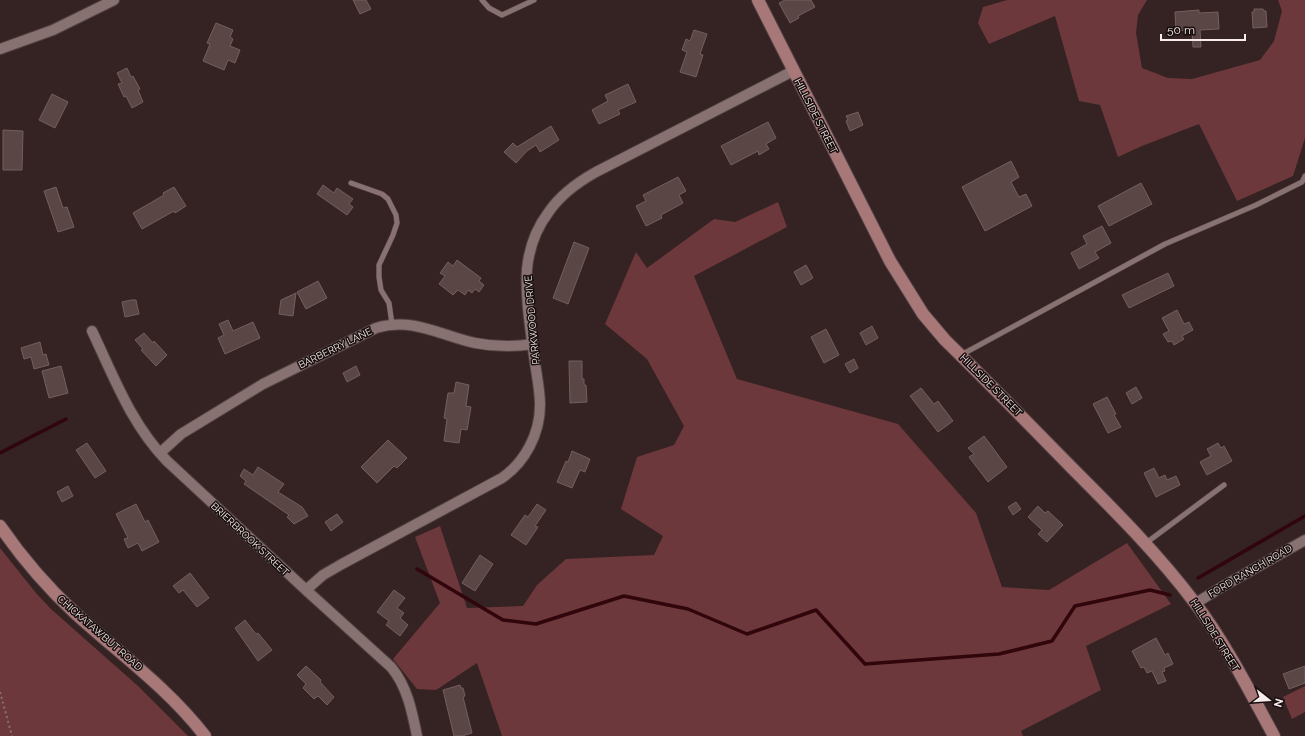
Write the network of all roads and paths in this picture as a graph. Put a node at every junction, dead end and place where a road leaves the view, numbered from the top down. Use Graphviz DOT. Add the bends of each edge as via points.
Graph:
graph roads {
  1 [pos="114,0"];
  2 [pos="482,0"];
  3 [pos="534,0"];
  4 [pos="758,0"];
  5 [pos="0,49"];
  6 [pos="793,70"];
  7 [pos="1305,176"];
  8 [pos="351,183"];
  9 [pos="392,324"];
  10 [pos="92,331"];
  11 [pos="533,344"];
  12 [pos="961,356"];
  13 [pos="160,453"];
  14 [pos="1224,484"];
  15 [pos="0,526"];
  16 [pos="1305,540"];
  17 [pos="1145,544"];
  18 [pos="306,590"];
  19 [pos="1196,603"];
  20 [pos="0,692"];
  21 [pos="12,736"];
  22 [pos="205,736"];
  23 [pos="417,736"];
  24 [pos="1274,736"];
  1 -- 5 [label="street" via="59,28"];
  2 -- 3 [label="lane" via="489,8 502,15"];
  4 -- 6 [label="street, HILLSIDE STREET"];
  6 -- 11 [label="street, PARKWOOD DRIVE" via="596,172 574,186 555,203 538,230 528,260 527,292"];
  6 -- 12 [label="street, HILLSIDE STREET" via="908,292 930,323"];
  7 -- 12 [label="lane" via="1302,182 1256,205 1165,244"];
  8 -- 9 [label="lane" via="382,194 388,199 396,215 393,235 379,265 381,290 389,303"];
  9 -- 11 [label="street, BARBERRY LANE" via="416,326 496,346 515,347"];
  9 -- 13 [label="street, BARBERRY LANE" via="368,331 263,384 181,434"];
  10 -- 13 [label="street, BRIERBROOK STREET" via="134,418"];
  11 -- 18 [label="street, PARKWOOD DRIVE" via="540,413 536,432 517,466 493,484 333,569"];
  12 -- 17 [label="street, HILLSIDE STREET" via="1093,488"];
  13 -- 18 [label="street, BRIERBROOK STREET"];
  14 -- 17 [label="lane"];
  15 -- 22 [label="street, CHICKATAWBUT ROAD" via="25,560 56,594 163,689"];
  16 -- 19 [label="street, FORD RANCH ROAD"];
  17 -- 19 [label="street, HILLSIDE STREET"];
  18 -- 23 [label="street, BRIERBROOK STREET" via="396,673 407,695"];
  19 -- 24 [label="street, HILLSIDE STREET"];
  20 -- 21 [label="path"];
}
